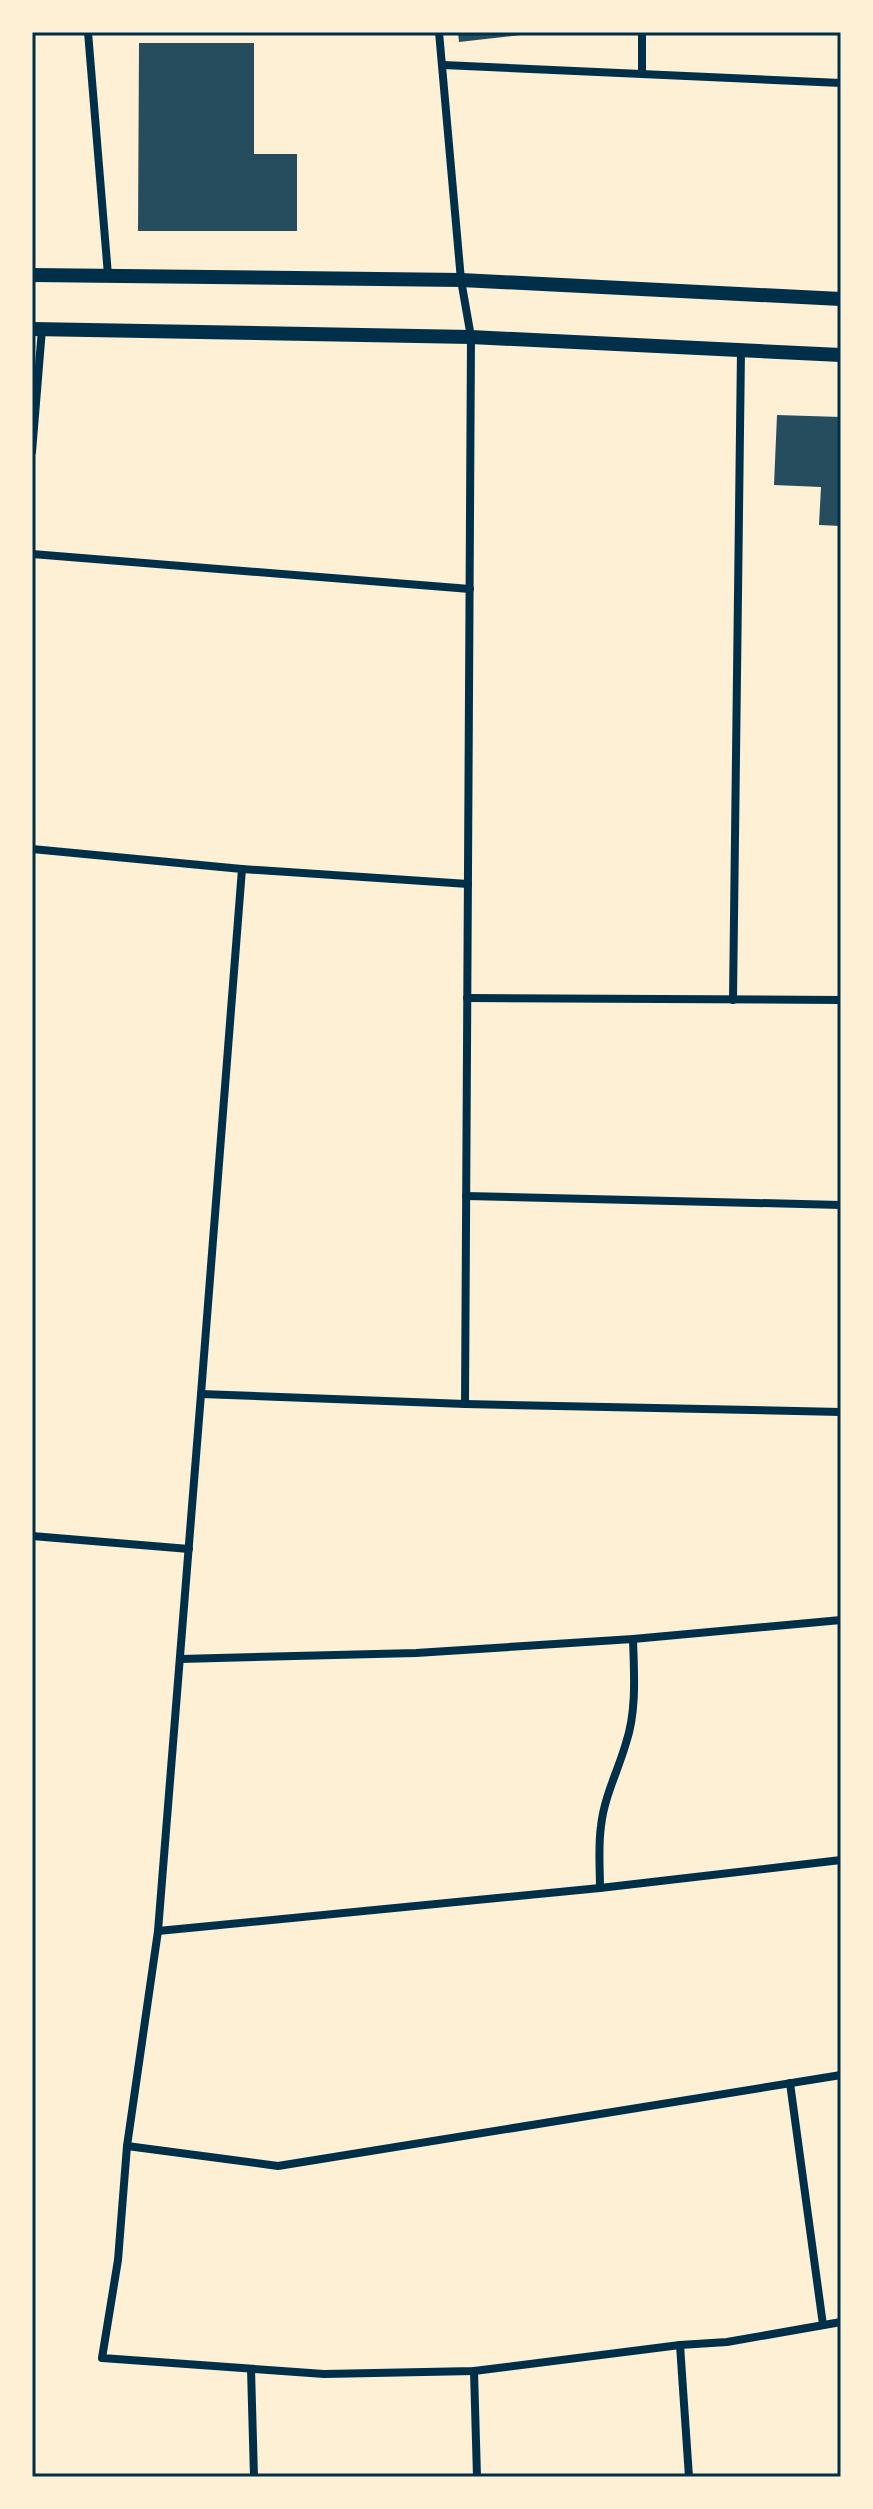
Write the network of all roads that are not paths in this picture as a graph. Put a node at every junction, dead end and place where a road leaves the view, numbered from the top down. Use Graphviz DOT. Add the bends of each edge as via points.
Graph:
graph roads {
  1 [pos="88,32"];
  2 [pos="439,32"];
  3 [pos="642,32"];
  4 [pos="443,65"];
  5 [pos="642,74"];
  6 [pos="841,83"];
  7 [pos="32,275"];
  8 [pos="108,275"];
  9 [pos="461,280"];
  10 [pos="841,299"];
  11 [pos="37,329"];
  12 [pos="471,337"];
  13 [pos="741,350"];
  14 [pos="841,355"];
  15 [pos="32,452"];
  16 [pos="32,554"];
  17 [pos="470,589"];
  18 [pos="32,849"];
  19 [pos="242,869"];
  20 [pos="468,884"];
  21 [pos="467,998"];
  22 [pos="733,1000"];
  23 [pos="841,1000"];
  24 [pos="466,1196"];
  25 [pos="841,1205"];
  26 [pos="201,1394"];
  27 [pos="465,1404"];
  28 [pos="841,1412"];
  29 [pos="32,1536"];
  30 [pos="189,1549"];
  31 [pos="841,1620"];
  32 [pos="633,1639"];
  33 [pos="180,1659"];
  34 [pos="841,1860"];
  35 [pos="600,1888"];
  36 [pos="158,1931"];
  37 [pos="841,2075"];
  38 [pos="790,2083"];
  39 [pos="127,2146"];
  40 [pos="841,2322"];
  41 [pos="823,2325"];
  42 [pos="680,2345"];
  43 [pos="251,2369"];
  44 [pos="474,2371"];
  45 [pos="254,2477"];
  46 [pos="477,2477"];
  47 [pos="689,2477"];
  1 -- 8 [label="street"];
  2 -- 4 [label="street"];
  3 -- 5 [label="street"];
  4 -- 5 [label="street"];
  4 -- 9 [label="street"];
  5 -- 6 [label="street"];
  7 -- 8 [label="street"];
  8 -- 9 [label="street"];
  9 -- 10 [label="street"];
  9 -- 12 [label="street"];
  11 -- 12 [label="street"];
  11 -- 15 [label="street"];
  12 -- 13 [label="street"];
  12 -- 17 [label="street"];
  13 -- 14 [label="street"];
  13 -- 22 [label="street"];
  16 -- 17 [label="street"];
  17 -- 20 [label="street"];
  18 -- 19 [label="street"];
  19 -- 20 [label="street"];
  19 -- 26 [label="street"];
  20 -- 21 [label="street"];
  21 -- 22 [label="street"];
  21 -- 24 [label="street"];
  22 -- 23 [label="street"];
  24 -- 25 [label="street"];
  24 -- 27 [label="street"];
  26 -- 27 [label="street"];
  26 -- 30 [label="street"];
  27 -- 28 [label="street"];
  29 -- 30 [label="street"];
  30 -- 33 [label="street"];
  31 -- 32 [label="street"];
  32 -- 33 [label="street" via="416,1653"];
  32 -- 35 [label="street" via="628,1740 601,1826"];
  33 -- 36 [label="street"];
  34 -- 35 [label="street"];
  35 -- 36 [label="street"];
  36 -- 39 [label="street"];
  37 -- 38 [label="street"];
  38 -- 39 [label="street" via="278,2166"];
  38 -- 41 [label="street"];
  39 -- 43 [label="street" via="118,2260 102,2358"];
  40 -- 41 [label="street"];
  41 -- 42 [label="street"];
  42 -- 44 [label="street"];
  42 -- 47 [label="street"];
  43 -- 44 [label="street" via="324,2374"];
  43 -- 45 [label="street"];
  44 -- 46 [label="street"];
}
